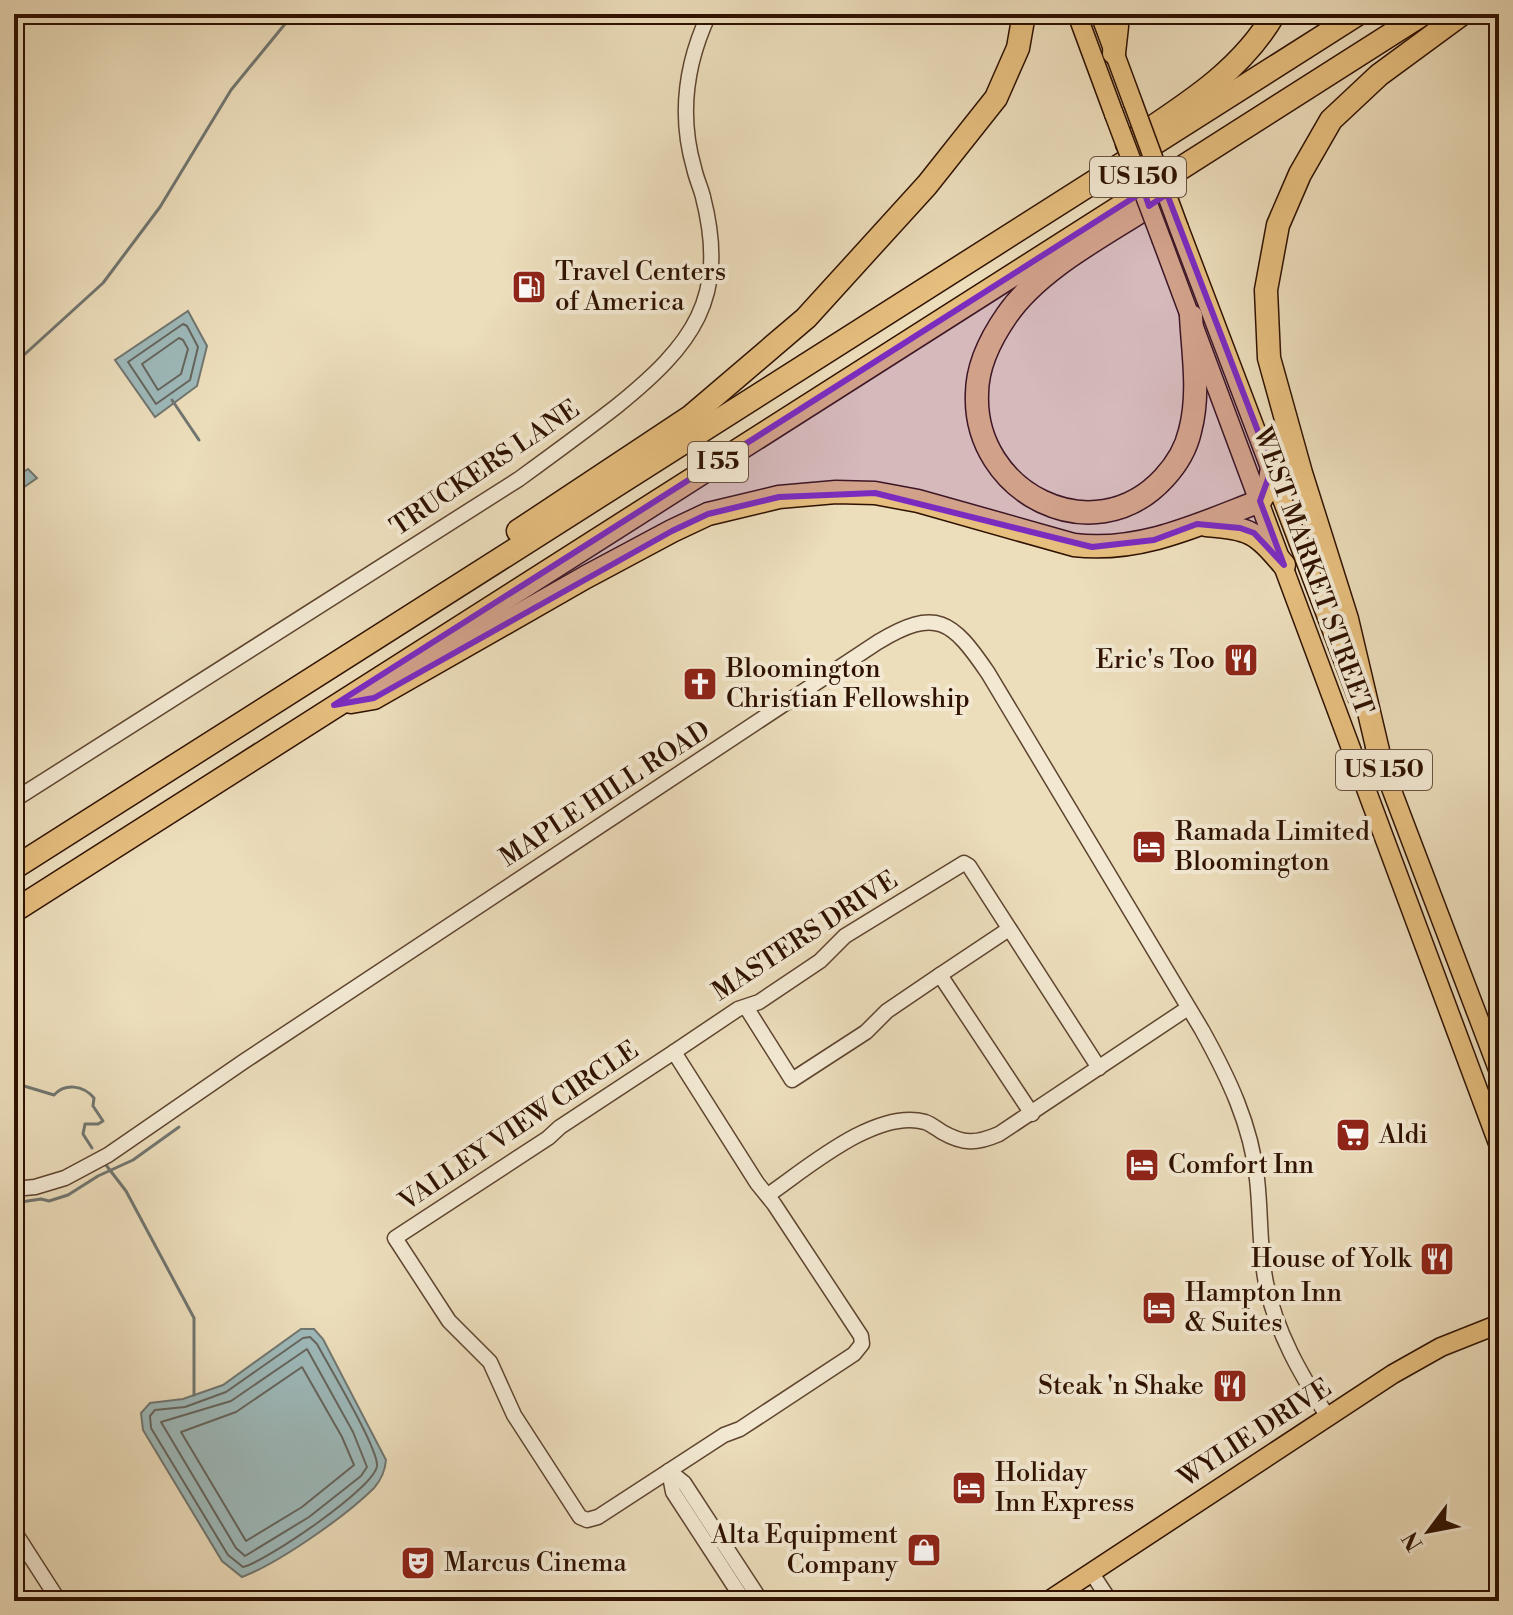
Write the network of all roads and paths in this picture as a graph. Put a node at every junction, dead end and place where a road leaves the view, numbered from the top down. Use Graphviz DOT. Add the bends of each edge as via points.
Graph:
graph roads {
  1 [pos="709,14"];
  2 [pos="1024,14"];
  3 [pos="1077,14"];
  4 [pos="1100,14"];
  5 [pos="1113,14"];
  6 [pos="1274,14"];
  7 [pos="1358,14"];
  8 [pos="1423,14"];
  9 [pos="1462,14"];
  10 [pos="1114,53"];
  11 [pos="1231,136"];
  12 [pos="1084,189"];
  13 [pos="1191,316"];
  14 [pos="1272,468"];
  15 [pos="1260,501"];
  16 [pos="1197,524"];
  17 [pos="1284,565"];
  18 [pos="429,604"];
  19 [pos="334,705"];
  20 [pos="1380,759"];
  21 [pos="14,800"];
  22 [pos="14,868"];
  23 [pos="14,911"];
  24 [pos="1009,929"];
  25 [pos="940,975"];
  26 [pos="746,1007"];
  27 [pos="1188,1008"];
  28 [pos="674,1052"];
  29 [pos="1099,1068"];
  30 [pos="1499,1072"];
  31 [pos="1032,1114"];
  32 [pos="1499,1146"];
  33 [pos="14,1189"];
  34 [pos="768,1195"];
  35 [pos="1499,1324"];
  36 [pos="1328,1417"];
  37 [pos="669,1471"];
  38 [pos="14,1531"];
  39 [pos="1091,1572"];
  40 [pos="59,1601"];
  41 [pos="744,1601"];
  42 [pos="761,1601"];
  43 [pos="1048,1601"];
  44 [pos="1110,1601"];
  1 -- 21 [label="street, TRUCKERS LANE" via="692,56 686,96 691,153 712,254 701,310 673,357 519,479"];
  2 -- 18 [label="highway" via="1018,48 996,98 927,185 806,318 690,417 497,545"];
  3 -- 13 [label="main road, WEST MARKET STREET / US 150, bridge"];
  4 -- 10 [label="main road, WEST MARKET STREET / US 150"];
  5 -- 10 [label="highway"];
  6 -- 12 [label="highway" via="1230,70 1111,155"];
  7 -- 12 [label="highway, I 55"];
  8 -- 11 [label="highway, I 55"];
  9 -- 20 [label="highway" via="1379,75 1331,120 1278,225 1266,290 1269,358 1347,619"];
  10 -- 14 [label="main road, WEST MARKET STREET / US 150, bridge"];
  11 -- 13 [label="highway" via="1186,182 1050,271 1008,314 985,354 976,392 992,457 1019,487 1054,508 1109,511 1149,492 1180,458 1190,434 1196,392"];
  11 -- 19 [label="highway, I 55"];
  12 -- 18 [label="highway, I 55"];
  13 -- 15 [label="main road, WEST MARKET STREET / US 150"];
  14 -- 15 [label="highway"];
  14 -- 20 [label="main road, WEST MARKET STREET / US 150"];
  15 -- 16 [label="highway"];
  15 -- 17 [label="main road, WEST MARKET STREET / US 150"];
  16 -- 17 [label="highway" via="1254,533"];
  16 -- 19 [label="highway" via="1129,546 1092,547 875,493 779,497 684,525 374,698"];
  17 -- 32 [label="main road, WEST MARKET STREET / US 150"];
  18 -- 22 [label="highway, I 55"];
  19 -- 23 [label="highway, I 55"];
  20 -- 30 [label="main road, WEST MARKET STREET / US 150"];
  24 -- 25 [label="street"];
  24 -- 26 [label="street, MASTERS DRIVE" via="964,863 845,936 820,961"];
  24 -- 29 [label="street"];
  25 -- 26 [label="street" via="792,1080"];
  25 -- 31 [label="street"];
  26 -- 28 [label="street, MASTERS DRIVE"];
  27 -- 29 [label="street"];
  27 -- 33 [label="street, MAPLE HILL ROAD" via="971,647 947,626 919,623 866,650 108,1155 65,1178"];
  27 -- 36 [label="street, MAPLE HILL ROAD" via="1232,1087 1254,1156 1262,1259 1281,1332"];
  28 -- 34 [label="street, VALLEY VIEW CIRCLE"];
  28 -- 37 [label="street, VALLEY VIEW CIRCLE" via="395,1238 449,1321 490,1362 514,1415 580,1517 598,1517"];
  29 -- 31 [label="street"];
  31 -- 34 [label="street" via="981,1142 960,1142 925,1122 885,1125 863,1132"];
  34 -- 37 [label="street, VALLEY VIEW CIRCLE" via="861,1336 860,1349"];
  35 -- 36 [label="main road, WYLIE DRIVE" via="1411,1363"];
  36 -- 39 [label="main road, WYLIE DRIVE"];
  37 -- 41 [label="street" via="673,1492"];
  37 -- 42 [label="street" via="684,1483"];
  38 -- 40 [label="street"];
  39 -- 43 [label="main road, WYLIE DRIVE"];
  39 -- 44 [label="street"];
}
